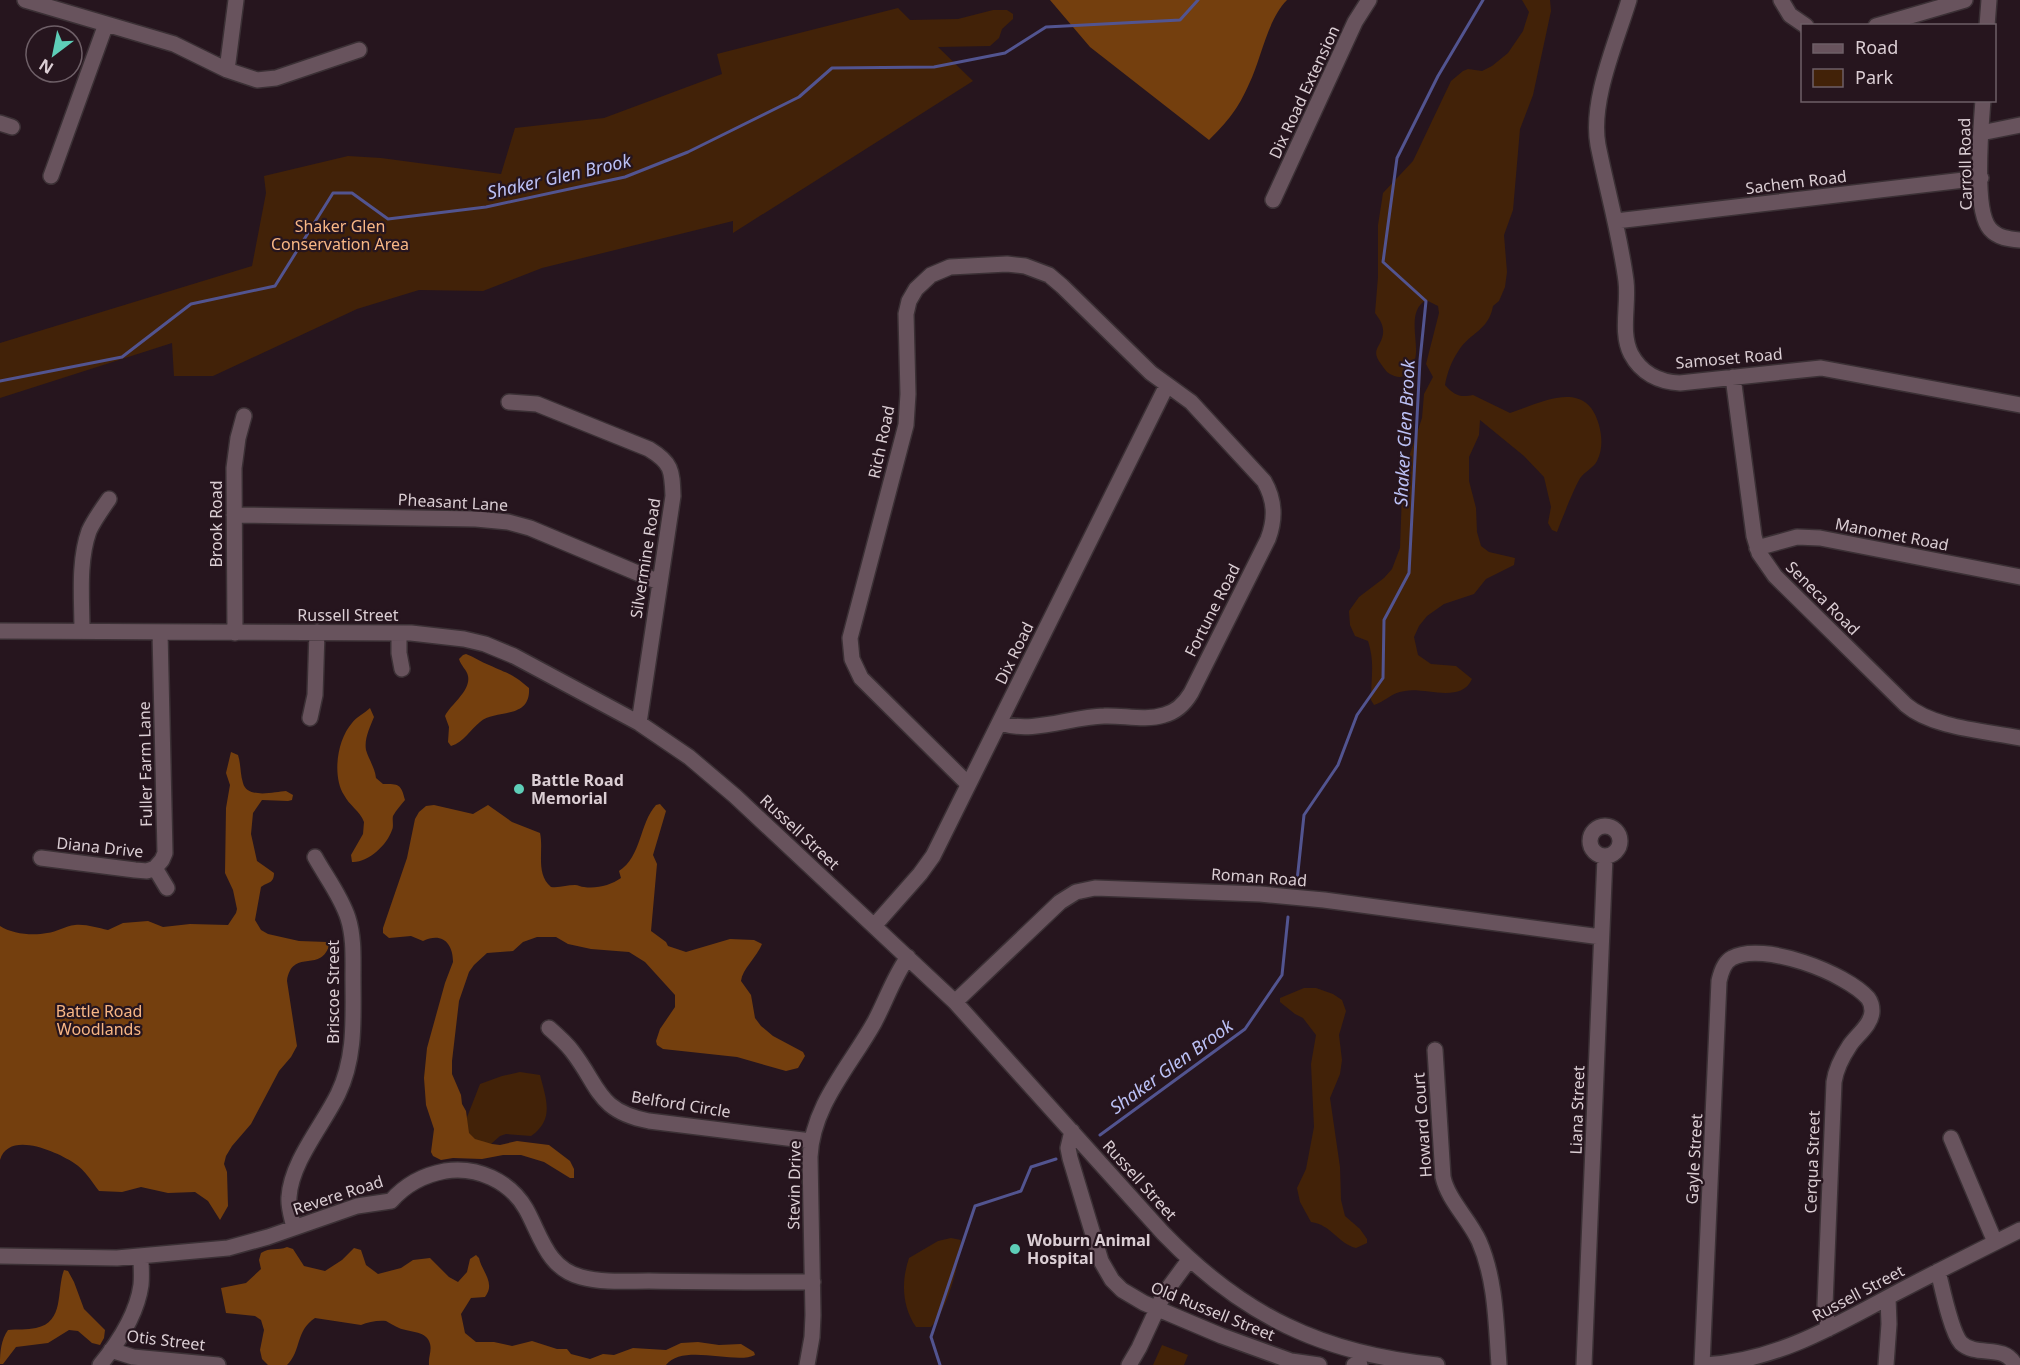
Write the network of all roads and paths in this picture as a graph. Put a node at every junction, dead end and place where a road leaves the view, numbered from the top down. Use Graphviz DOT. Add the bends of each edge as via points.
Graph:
graph roads {
  1 [pos="25,0"];
  2 [pos="236,0"];
  3 [pos="1369,0"];
  4 [pos="1629,0"];
  5 [pos="1781,0"];
  6 [pos="1965,0"];
  7 [pos="1989,0"];
  8 [pos="106,24"];
  9 [pos="1803,24"];
  10 [pos="1883,24"];
  11 [pos="1988,24"];
  12 [pos="359,50"];
  13 [pos="226,70"];
  14 [pos="1983,102"];
  15 [pos="2020,125"];
  16 [pos="1981,134"];
  17 [pos="51,176"];
  18 [pos="1981,178"];
  19 [pos="1273,200"];
  20 [pos="1616,221"];
  21 [pos="2020,240"];
  22 [pos="1733,377"];
  23 [pos="1167,385"];
  24 [pos="509,402"];
  25 [pos="2020,405"];
  26 [pos="244,416"];
  27 [pos="109,498"];
  28 [pos="234,515"];
  29 [pos="1757,548"];
  30 [pos="2020,577"];
  31 [pos="659,582"];
  32 [pos="82,631"];
  33 [pos="0,632"];
  34 [pos="160,632"];
  35 [pos="317,632"];
  36 [pos="236,633"];
  37 [pos="399,633"];
  38 [pos="402,669"];
  39 [pos="310,718"];
  40 [pos="639,723"];
  41 [pos="999,723"];
  42 [pos="2020,738"];
  43 [pos="968,784"];
  44 [pos="315,857"];
  45 [pos="1605,857"];
  46 [pos="40,858"];
  47 [pos="155,868"];
  48 [pos="167,888"];
  49 [pos="874,926"];
  50 [pos="1601,938"];
  51 [pos="908,957"];
  52 [pos="1731,958"];
  53 [pos="955,1002"];
  54 [pos="549,1028"];
  55 [pos="1435,1050"];
  56 [pos="1072,1131"];
  57 [pos="1951,1138"];
  58 [pos="811,1141"];
  59 [pos="294,1228"];
  60 [pos="2020,1230"];
  61 [pos="1995,1242"];
  62 [pos="0,1256"];
  63 [pos="141,1257"];
  64 [pos="1189,1260"];
  65 [pos="1938,1271"];
  66 [pos="813,1282"];
  67 [pos="1888,1298"];
  68 [pos="1156,1309"];
  69 [pos="1828,1329"];
  70 [pos="111,1350"];
  71 [pos="1358,1362"];
  72 [pos="100,1365"];
  73 [pos="218,1365"];
  74 [pos="807,1365"];
  75 [pos="1129,1365"];
  76 [pos="1319,1365"];
  77 [pos="1437,1365"];
  78 [pos="1499,1365"];
  79 [pos="1584,1365"];
  80 [pos="1703,1365"];
  81 [pos="1886,1365"];
  82 [pos="2015,1365"];
  1 -- 8 [label="street"];
  2 -- 13 [label="street"];
  3 -- 19 [label="street, Dix Road Extension" via="1355,22"];
  4 -- 20 [label="street, Samoset Road" via="1596,117 1598,145"];
  5 -- 9 [label="street" via="1790,15"];
  6 -- 10 [label="street"];
  7 -- 11 [label="street"];
  8 -- 13 [label="street" via="174,44"];
  8 -- 17 [label="street"];
  12 -- 13 [label="street" via="267,80"];
  14 -- 16 [label="street, Carroll Road"];
  15 -- 16 [label="street"];
  16 -- 18 [label="street, Carroll Road"];
  18 -- 20 [label="street, Sachem Road"];
  18 -- 21 [label="street, Carroll Road" via="1981,209 1987,225 1998,236"];
  20 -- 22 [label="street, Samoset Road" via="1627,287 1626,339 1634,359 1649,374 1670,382"];
  22 -- 25 [label="street, Samoset Road" via="1821,368"];
  22 -- 29 [label="street, Seneca Road"];
  23 -- 41 [label="street, Dix Road"];
  23 -- 41 [label="street, Fortune Road" via="1191,402 1268,489 1274,514 1263,549 1191,693 1176,710 1154,717 1104,716 1017,728"];
  23 -- 43 [label="street, Rich Road" via="1056,280 1033,268 1007,264 950,267 931,274 912,295 906,314 906,425 851,631 850,652 861,678"];
  24 -- 31 [label="street, Silvermine Road" via="541,405 649,449 666,460 673,496"];
  26 -- 28 [label="street, Brook Road" via="234,459"];
  27 -- 32 [label="street" via="85,545"];
  28 -- 31 [label="street, Pheasant Lane" via="508,522"];
  28 -- 36 [label="street, Brook Road"];
  29 -- 30 [label="street, Manomet Road" via="1797,537 1820,538"];
  29 -- 42 [label="street, Seneca Road" via="1778,580 1911,710 1935,721"];
  31 -- 40 [label="street, Silvermine Road"];
  32 -- 33 [label="street, Russell Street"];
  32 -- 34 [label="street, Russell Street"];
  34 -- 36 [label="street, Russell Street"];
  34 -- 47 [label="street, Fuller Farm Lane" via="165,853"];
  35 -- 36 [label="street, Russell Street"];
  35 -- 37 [label="street, Russell Street"];
  35 -- 39 [label="street" via="315,694"];
  37 -- 38 [label="street"];
  37 -- 40 [label="street, Russell Street" via="485,644 541,669"];
  40 -- 49 [label="street, Russell Street" via="703,767"];
  41 -- 43 [label="street, Dix Road"];
  43 -- 49 [label="street, Dix Road" via="930,861"];
  44 -- 59 [label="street, Briscoe Street" via="350,927 352,1040 342,1085 291,1183 289,1200"];
  45 -- 50 [label="street, Liana Street"];
  46 -- 47 [label="street, Diana Drive" via="135,870"];
  47 -- 48 [label="street"];
  49 -- 51 [label="street, Russell Street"];
  50 -- 53 [label="street, Roman Road" via="1294,897 1095,888 1076,892 1060,902"];
  50 -- 79 [label="street, Liana Street"];
  51 -- 53 [label="street, Russell Street"];
  51 -- 58 [label="street, Stevin Drive" via="895,974 872,1027 831,1092"];
  52 -- 69 [label="street, Cerqua Street" via="1756,952 1797,961 1853,986 1869,999 1872,1007 1870,1019 1840,1061 1834,1082 1825,1305"];
  52 -- 80 [label="street, Gayle Street" via="1719,981"];
  53 -- 56 [label="street, Russell Street"];
  54 -- 58 [label="street, Belford Circle" via="572,1051 604,1100 628,1116"];
  55 -- 78 [label="street, Howard Court" via="1443,1177 1488,1263"];
  56 -- 64 [label="street, Russell Street"];
  56 -- 68 [label="street, Old Russell Street" via="1070,1158 1101,1261 1122,1290"];
  57 -- 61 [label="street"];
  58 -- 66 [label="street, Stevin Drive"];
  59 -- 63 [label="street, Revere Road" via="228,1248"];
  59 -- 66 [label="street, Revere Road" via="360,1205 391,1201 409,1184 439,1172 471,1170 514,1193 550,1256 562,1268 582,1278"];
  60 -- 61 [label="street, Russell Street"];
  61 -- 65 [label="street, Russell Street"];
  62 -- 63 [label="street, Revere Road"];
  63 -- 70 [label="street" via="138,1296"];
  64 -- 68 [label="street"];
  64 -- 71 [label="street, Russell Street" via="1233,1296"];
  65 -- 67 [label="street, Russell Street"];
  65 -- 82 [label="street" via="1959,1340 1970,1348 2004,1353"];
  66 -- 74 [label="street, Stevin Drive"];
  67 -- 69 [label="street, Russell Street"];
  67 -- 81 [label="street"];
  68 -- 75 [label="street"];
  68 -- 76 [label="street, Old Russell Street" via="1281,1358"];
  69 -- 80 [label="street, Russell Street" via="1769,1354"];
  70 -- 72 [label="street"];
  70 -- 73 [label="street, Otis Street" via="133,1357"];
  71 -- 77 [label="street, Russell Street"];
}
